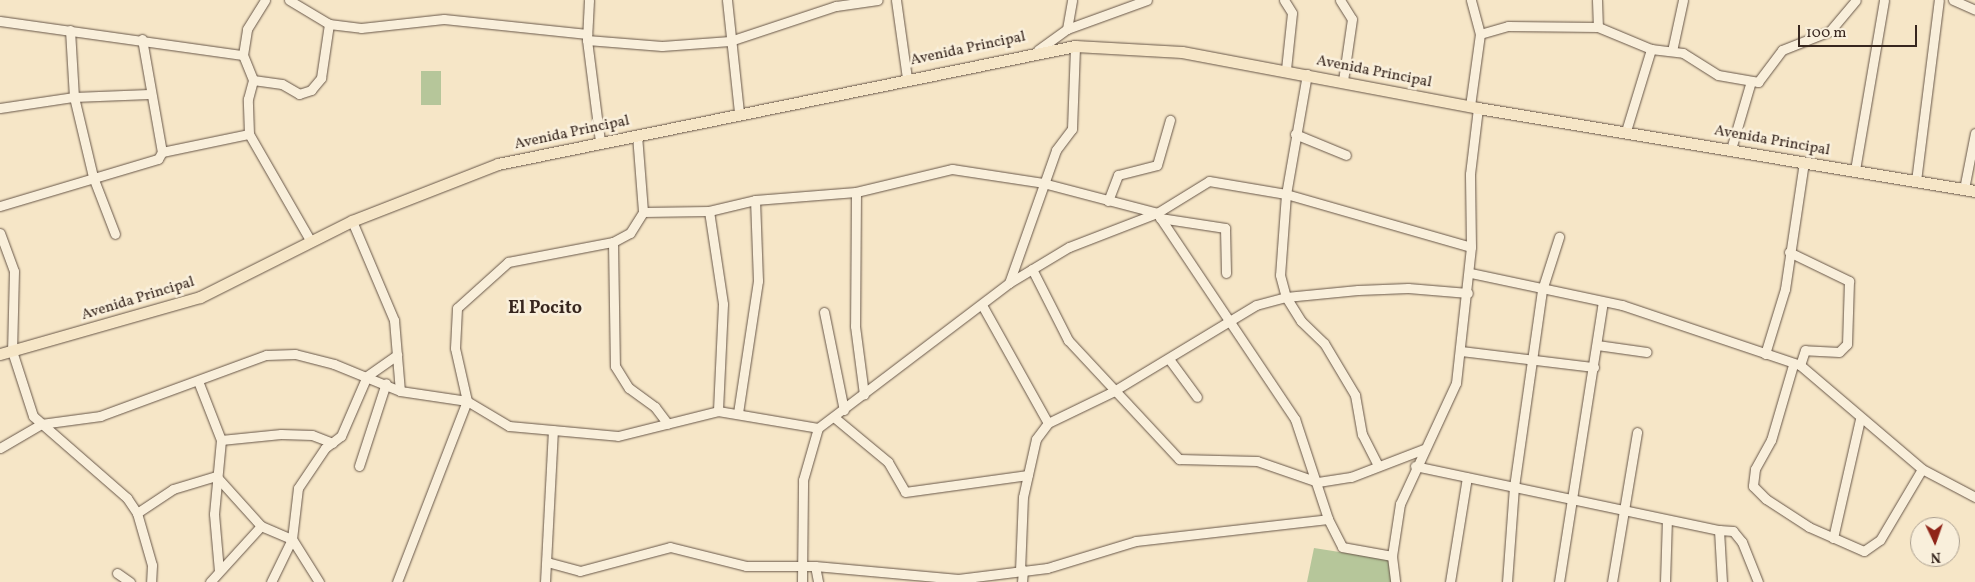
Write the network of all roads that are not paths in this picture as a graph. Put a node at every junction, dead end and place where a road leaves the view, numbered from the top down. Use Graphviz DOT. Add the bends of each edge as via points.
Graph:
graph roads {
  1 [pos="265,0"];
  2 [pos="289,0"];
  3 [pos="588,0"];
  4 [pos="727,0"];
  5 [pos="878,0"];
  6 [pos="896,0"];
  7 [pos="1072,0"];
  8 [pos="1147,0"];
  9 [pos="1284,0"];
  10 [pos="1340,0"];
  11 [pos="1466,0"];
  12 [pos="1470,0"];
  13 [pos="1597,0"];
  14 [pos="1683,0"];
  15 [pos="1856,0"];
  16 [pos="1884,0"];
  17 [pos="1939,0"];
  18 [pos="1953,0"];
  19 [pos="1470,10"];
  20 [pos="1975,10"];
  21 [pos="0,21"];
  22 [pos="330,24"];
  23 [pos="1598,27"];
  24 [pos="1067,29"];
  25 [pos="70,30"];
  26 [pos="1480,34"];
  27 [pos="587,37"];
  28 [pos="142,39"];
  29 [pos="730,40"];
  30 [pos="1075,46"];
  31 [pos="1038,50"];
  32 [pos="1651,50"];
  33 [pos="1672,51"];
  34 [pos="243,55"];
  35 [pos="1286,69"];
  36 [pos="1307,74"];
  37 [pos="907,78"];
  38 [pos="253,80"];
  39 [pos="1343,81"];
  40 [pos="1751,81"];
  41 [pos="149,94"];
  42 [pos="74,97"];
  43 [pos="1474,107"];
  44 [pos="0,108"];
  45 [pos="739,113"];
  46 [pos="1170,120"];
  47 [pos="1626,131"];
  48 [pos="1975,132"];
  49 [pos="249,134"];
  50 [pos="1294,134"];
  51 [pos="637,135"];
  52 [pos="600,142"];
  53 [pos="1731,149"];
  54 [pos="162,152"];
  55 [pos="1346,155"];
  56 [pos="1804,162"];
  57 [pos="1855,170"];
  58 [pos="93,177"];
  59 [pos="1916,181"];
  60 [pos="1044,183"];
  61 [pos="1969,190"];
  62 [pos="856,192"];
  63 [pos="1286,194"];
  64 [pos="755,200"];
  65 [pos="1108,201"];
  66 [pos="0,206"];
  67 [pos="708,211"];
  68 [pos="643,212"];
  69 [pos="1159,215"];
  70 [pos="352,221"];
  71 [pos="0,233"];
  72 [pos="115,234"];
  73 [pos="1559,237"];
  74 [pos="310,240"];
  75 [pos="613,242"];
  76 [pos="1471,247"];
  77 [pos="1789,252"];
  78 [pos="1032,269"];
  79 [pos="1226,272"];
  80 [pos="1471,272"];
  81 [pos="1010,283"];
  82 [pos="1542,290"];
  83 [pos="1468,293"];
  84 [pos="1286,297"];
  85 [pos="1603,302"];
  86 [pos="982,305"];
  87 [pos="824,312"];
  88 [pos="1227,320"];
  89 [pos="1597,345"];
  90 [pos="12,351"];
  91 [pos="1461,351"];
  92 [pos="1647,352"];
  93 [pos="0,354"];
  94 [pos="1765,354"];
  95 [pos="397,355"];
  96 [pos="1169,359"];
  97 [pos="1533,361"];
  98 [pos="1797,365"];
  99 [pos="1594,367"];
  100 [pos="367,376"];
  101 [pos="198,382"];
  102 [pos="386,383"];
  103 [pos="400,391"];
  104 [pos="1112,392"];
  105 [pos="864,394"];
  106 [pos="1197,397"];
  107 [pos="467,401"];
  108 [pos="718,410"];
  109 [pos="844,410"];
  110 [pos="738,414"];
  111 [pos="835,418"];
  112 [pos="1860,420"];
  113 [pos="1048,423"];
  114 [pos="41,424"];
  115 [pos="668,424"];
  116 [pos="818,428"];
  117 [pos="553,430"];
  118 [pos="1637,432"];
  119 [pos="221,440"];
  120 [pos="333,442"];
  121 [pos="0,448"];
  122 [pos="1424,449"];
  123 [pos="1378,465"];
  124 [pos="359,466"];
  125 [pos="1415,466"];
  126 [pos="1922,469"];
  127 [pos="1028,475"];
  128 [pos="216,476"];
  129 [pos="1467,477"];
  130 [pos="1318,482"];
  131 [pos="1514,487"];
  132 [pos="1975,497"];
  133 [pos="1574,499"];
  134 [pos="1623,509"];
  135 [pos="138,513"];
  136 [pos="1328,519"];
  137 [pos="1667,520"];
  138 [pos="261,526"];
  139 [pos="1719,530"];
  140 [pos="1833,538"];
  141 [pos="292,539"];
  142 [pos="1392,556"];
  143 [pos="547,562"];
  144 [pos="815,566"];
  145 [pos="804,567"];
  146 [pos="219,571"];
  147 [pos="1021,571"];
  148 [pos="117,573"];
  149 [pos="130,582"];
  150 [pos="151,582"];
  151 [pos="210,582"];
  152 [pos="271,582"];
  153 [pos="319,582"];
  154 [pos="397,582"];
  155 [pos="545,582"];
  156 [pos="802,582"];
  157 [pos="818,582"];
  158 [pos="1022,582"];
  159 [pos="1395,582"];
  160 [pos="1450,582"];
  161 [pos="1506,582"];
  162 [pos="1559,582"];
  163 [pos="1612,582"];
  164 [pos="1665,582"];
  165 [pos="1722,582"];
  166 [pos="1758,582"];
  1 -- 34 [label="street" via="247,29"];
  2 -- 22 [label="street"];
  3 -- 27 [label="street"];
  4 -- 29 [label="street"];
  5 -- 29 [label="street" via="836,6"];
  6 -- 37 [label="street"];
  7 -- 24 [label="street"];
  8 -- 24 [label="street"];
  9 -- 35 [label="street" via="1292,13"];
  10 -- 39 [label="street" via="1352,18"];
  11 -- 19 [label="street"];
  12 -- 19 [label="street"];
  13 -- 23 [label="street"];
  14 -- 33 [label="street"];
  15 -- 40 [label="street" via="1830,31 1782,50 1758,82"];
  16 -- 57 [label="street"];
  17 -- 59 [label="street"];
  18 -- 20 [label="street"];
  19 -- 26 [label="street"];
  21 -- 25 [label="street"];
  22 -- 27 [label="street" via="361,28 444,19"];
  22 -- 38 [label="street" via="321,78 311,90 299,94 282,84"];
  23 -- 26 [label="street" via="1508,26"];
  23 -- 32 [label="street"];
  24 -- 31 [label="street"];
  25 -- 28 [label="street"];
  25 -- 42 [label="street"];
  26 -- 43 [label="street"];
  27 -- 29 [label="street" via="662,46"];
  27 -- 52 [label="street"];
  28 -- 34 [label="street"];
  28 -- 41 [label="street"];
  29 -- 45 [label="street"];
  30 -- 31 [label="main road, Avenida Principal"];
  30 -- 35 [label="main road, Avenida Principal" via="1182,52"];
  30 -- 60 [label="street" via="1072,129 1056,150"];
  31 -- 37 [label="main road, Avenida Principal"];
  32 -- 33 [label="street"];
  32 -- 47 [label="street"];
  33 -- 40 [label="street" via="1718,75"];
  34 -- 38 [label="street"];
  35 -- 36 [label="main road, Avenida Principal"];
  36 -- 39 [label="main road, Avenida Principal"];
  36 -- 50 [label="street"];
  37 -- 45 [label="main road, Avenida Principal"];
  38 -- 49 [label="street"];
  39 -- 43 [label="main road, Avenida Principal"];
  40 -- 53 [label="street"];
  41 -- 42 [label="street"];
  41 -- 54 [label="street"];
  42 -- 44 [label="street"];
  42 -- 58 [label="street"];
  43 -- 47 [label="main road, Avenida Principal"];
  43 -- 76 [label="street" via="1470,174"];
  45 -- 51 [label="main road, Avenida Principal"];
  46 -- 65 [label="street" via="1157,165 1118,175"];
  47 -- 53 [label="main road, Avenida Principal"];
  48 -- 61 [label="street"];
  49 -- 54 [label="street"];
  49 -- 74 [label="street"];
  50 -- 55 [label="street"];
  50 -- 63 [label="street"];
  51 -- 52 [label="main road, Avenida Principal"];
  51 -- 68 [label="street"];
  52 -- 70 [label="main road, Avenida Principal" via="498,164"];
  53 -- 56 [label="main road, Avenida Principal"];
  54 -- 58 [label="street" via="158,159"];
  56 -- 57 [label="main road, Avenida Principal"];
  56 -- 77 [label="street"];
  57 -- 59 [label="main road, Avenida Principal"];
  58 -- 66 [label="street"];
  58 -- 72 [label="street"];
  59 -- 61 [label="main road, Avenida Principal"];
  60 -- 62 [label="street" via="952,169"];
  60 -- 65 [label="street"];
  60 -- 81 [label="street"];
  62 -- 64 [label="street"];
  62 -- 105 [label="street" via="855,326"];
  63 -- 69 [label="street" via="1209,181"];
  63 -- 76 [label="street"];
  63 -- 84 [label="street" via="1280,275"];
  64 -- 67 [label="street"];
  64 -- 110 [label="street" via="758,281"];
  65 -- 69 [label="street"];
  67 -- 68 [label="street"];
  67 -- 108 [label="street" via="723,304"];
  68 -- 75 [label="street" via="630,233"];
  69 -- 78 [label="street" via="1093,236"];
  69 -- 79 [label="street" via="1225,228"];
  69 -- 88 [label="street"];
  70 -- 74 [label="main road, Avenida Principal"];
  70 -- 95 [label="street" via="394,320"];
  71 -- 90 [label="street" via="14,271"];
  73 -- 82 [label="street"];
  74 -- 90 [label="main road, Avenida Principal" via="200,297"];
  75 -- 107 [label="street" via="508,262 465,299 456,310 454,329"];
  75 -- 115 [label="street" via="616,366 629,388 655,407"];
  76 -- 80 [label="street"];
  77 -- 94 [label="street" via="1785,289"];
  77 -- 98 [label="street" via="1816,261 1849,281 1847,344 1839,352 1805,350"];
  78 -- 81 [label="street"];
  78 -- 104 [label="street" via="1068,340"];
  80 -- 82 [label="street"];
  80 -- 83 [label="street"];
  81 -- 86 [label="street"];
  82 -- 85 [label="street"];
  82 -- 97 [label="street"];
  83 -- 84 [label="street" via="1408,288"];
  83 -- 91 [label="street"];
  84 -- 88 [label="street" via="1256,305"];
  84 -- 123 [label="street" via="1301,321 1324,343 1355,395 1362,434"];
  85 -- 89 [label="street"];
  85 -- 94 [label="street" via="1691,326"];
  86 -- 105 [label="street"];
  86 -- 113 [label="street"];
  87 -- 109 [label="street"];
  88 -- 96 [label="street"];
  88 -- 130 [label="street" via="1295,419"];
  89 -- 92 [label="street"];
  89 -- 99 [label="street"];
  90 -- 93 [label="main road, Avenida Principal"];
  90 -- 114 [label="street" via="33,416"];
  91 -- 97 [label="street"];
  91 -- 122 [label="street" via="1453,395"];
  94 -- 98 [label="street"];
  95 -- 100 [label="street"];
  95 -- 103 [label="street"];
  96 -- 104 [label="street"];
  96 -- 106 [label="street"];
  97 -- 99 [label="street"];
  97 -- 131 [label="street"];
  98 -- 112 [label="street"];
  98 -- 140 [label="street" via="1753,486 1786,513"];
  99 -- 133 [label="street"];
  100 -- 101 [label="street" via="295,354 266,355"];
  100 -- 102 [label="street"];
  100 -- 120 [label="street" via="341,436"];
  101 -- 114 [label="street" via="100,416"];
  101 -- 119 [label="street"];
  102 -- 103 [label="street"];
  102 -- 124 [label="street"];
  103 -- 107 [label="street"];
  104 -- 113 [label="street"];
  104 -- 130 [label="street" via="1179,459 1199,463 1256,461"];
  105 -- 109 [label="street"];
  107 -- 117 [label="street" via="510,426"];
  107 -- 154 [label="street"];
  108 -- 110 [label="street"];
  108 -- 115 [label="street"];
  109 -- 111 [label="street"];
  110 -- 116 [label="street"];
  111 -- 116 [label="street"];
  111 -- 127 [label="street" via="888,462 905,492"];
  112 -- 126 [label="street"];
  112 -- 140 [label="street"];
  113 -- 127 [label="street" via="1036,439"];
  114 -- 121 [label="street"];
  114 -- 135 [label="street" via="127,498"];
  115 -- 117 [label="street" via="618,436"];
  116 -- 145 [label="street" via="803,480"];
  117 -- 143 [label="street"];
  118 -- 134 [label="street"];
  119 -- 120 [label="street" via="280,434 312,435"];
  119 -- 128 [label="street"];
  120 -- 141 [label="street" via="294,495"];
  122 -- 123 [label="street"];
  122 -- 125 [label="street"];
  123 -- 130 [label="street" via="1351,477"];
  125 -- 129 [label="street"];
  125 -- 142 [label="street" via="1400,504"];
  126 -- 132 [label="street"];
  126 -- 140 [label="street" via="1872,549 1864,552"];
  127 -- 147 [label="street"];
  128 -- 135 [label="street" via="173,489"];
  128 -- 138 [label="street"];
  128 -- 146 [label="street" via="214,545"];
  129 -- 131 [label="street"];
  129 -- 160 [label="street"];
  130 -- 136 [label="street"];
  131 -- 133 [label="street"];
  131 -- 161 [label="street"];
  133 -- 134 [label="street"];
  133 -- 162 [label="street"];
  134 -- 137 [label="street"];
  134 -- 163 [label="street"];
  135 -- 150 [label="street" via="152,565"];
  136 -- 142 [label="street" via="1344,549"];
  136 -- 147 [label="street" via="1136,541 1104,548 1067,564"];
  137 -- 139 [label="street"];
  137 -- 164 [label="street"];
  138 -- 141 [label="street"];
  138 -- 146 [label="street"];
  139 -- 165 [label="street"];
  139 -- 166 [label="street" via="1733,532 1742,542"];
  141 -- 152 [label="street"];
  141 -- 153 [label="street"];
  142 -- 159 [label="street"];
  143 -- 145 [label="street" via="580,571 670,547 746,566"];
  143 -- 155 [label="street"];
  144 -- 145 [label="street"];
  144 -- 147 [label="street" via="958,579"];
  144 -- 157 [label="street"];
  145 -- 156 [label="street"];
  146 -- 151 [label="street"];
  147 -- 158 [label="street"];
  148 -- 149 [label="street"];
}
